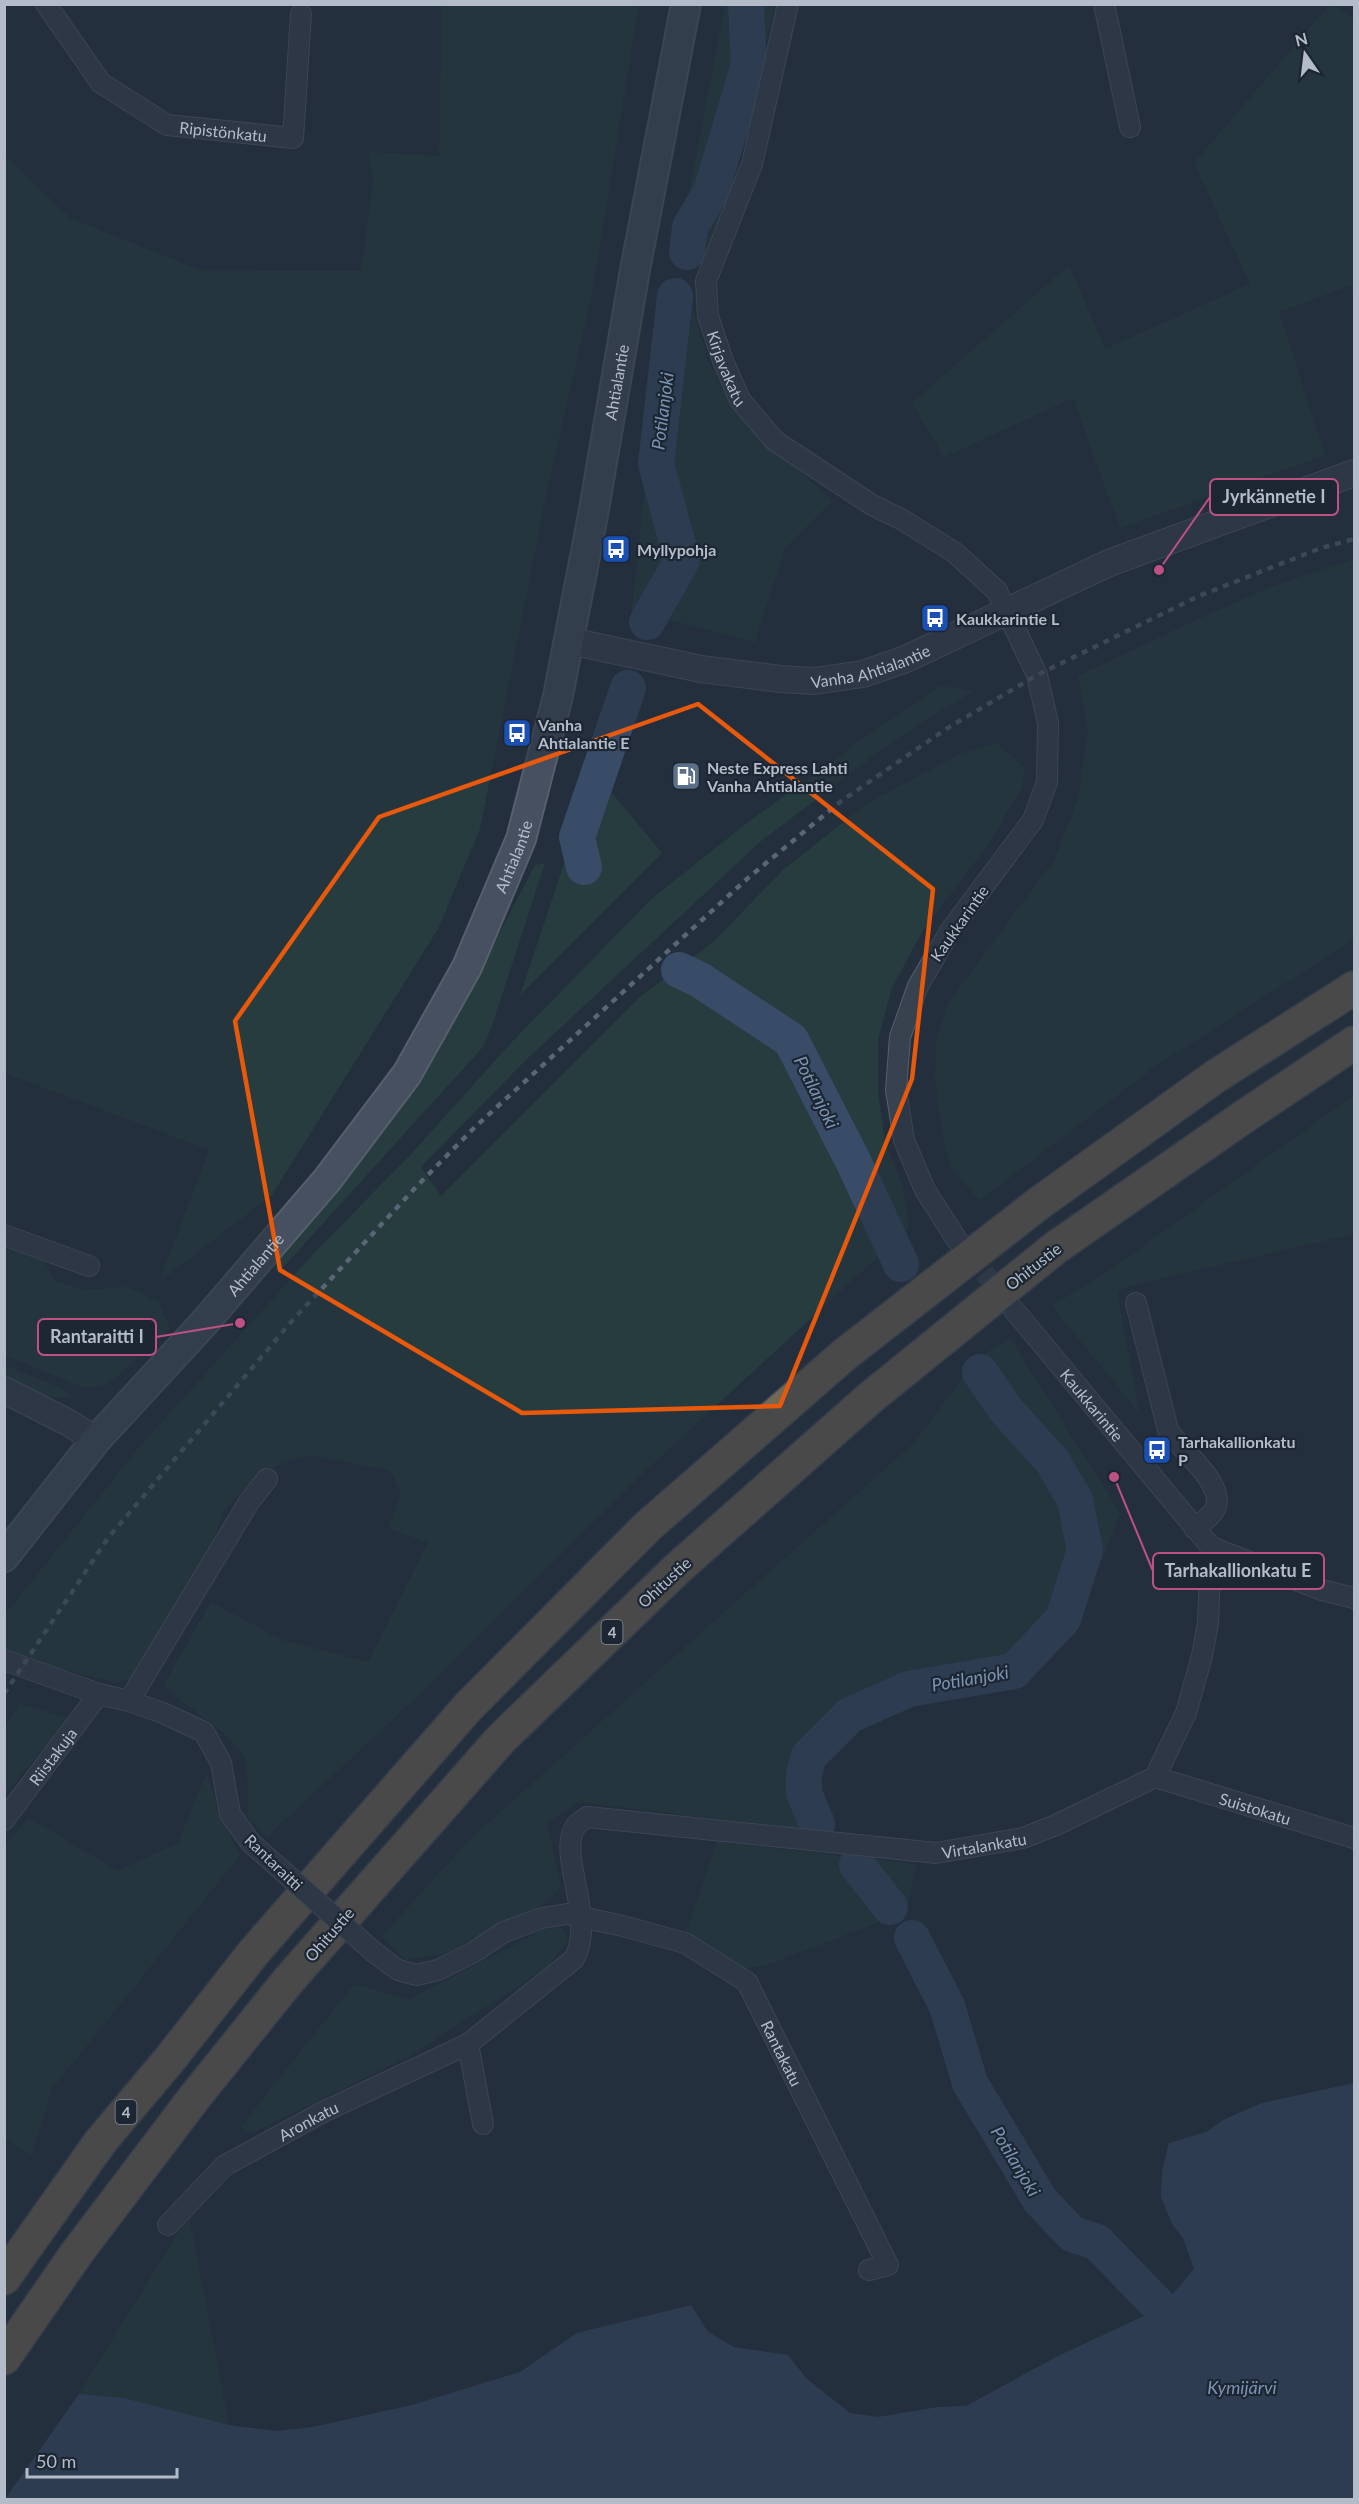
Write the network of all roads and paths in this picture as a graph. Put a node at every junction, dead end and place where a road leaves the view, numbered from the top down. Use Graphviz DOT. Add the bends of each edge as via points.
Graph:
graph roads {
  1 [pos="46,4"];
  2 [pos="686,4"];
  3 [pos="788,4"];
  4 [pos="1104,4"];
  5 [pos="301,14"];
  6 [pos="1131,127"];
  7 [pos="1354,473"];
  8 [pos="1007,610"];
  9 [pos="570,641"];
  10 [pos="1354,988"];
  11 [pos="1354,1043"];
  12 [pos="4,1235"];
  13 [pos="957,1240"];
  14 [pos="89,1266"];
  15 [pos="1136,1303"];
  16 [pos="1014,1310"];
  17 [pos="4,1390"];
  18 [pos="96,1440"];
  19 [pos="267,1479"];
  20 [pos="1194,1528"];
  21 [pos="1211,1547"];
  22 [pos="4,1557"];
  23 [pos="1354,1598"];
  24 [pos="4,1660"];
  25 [pos="99,1694"];
  26 [pos="129,1701"];
  27 [pos="1155,1777"];
  28 [pos="4,1820"];
  29 [pos="572,1837"];
  30 [pos="1354,1838"];
  31 [pos="583,1916"];
  32 [pos="468,2044"];
  33 [pos="483,2124"];
  34 [pos="168,2225"];
  35 [pos="869,2270"];
  36 [pos="4,2278"];
  37 [pos="4,2358"];
  1 -- 5 [label="street, Ripistönkatu" via="100,83 167,125 292,138"];
  2 -- 9 [label="main road, Ahtialantie"];
  3 -- 8 [label="street, Kirjavakatu" via="752,164 706,281 708,316 723,361 740,400 775,441 872,505 954,552 997,591"];
  4 -- 6 [label="street"];
  7 -- 8 [label="street, Vanha Ahtialantie" via="1109,563"];
  8 -- 9 [label="street, Vanha Ahtialantie" via="906,659 863,674 814,681 701,669"];
  8 -- 13 [label="street, Kaukkarintie" via="1037,675 1048,723 1047,782 1033,820 950,931 923,977 900,1037 896,1090 904,1140 925,1190"];
  9 -- 18 [label="main road, Ahtialantie" via="521,838 467,967 407,1074 327,1180 189,1340"];
  10 -- 36 [label="highway, 4" via="1215,1076 1038,1204 844,1355 646,1527 468,1707 254,1952 102,2141"];
  11 -- 37 [label="highway, Ohitustie / 4" via="1054,1248 880,1390 678,1568 509,1731 288,1980 76,2254"];
  12 -- 14 [label="street"];
  15 -- 20 [label="street" via="1168,1430 1203,1469 1215,1489 1215,1509"];
  16 -- 20 [label="street, Kaukkarintie"];
  17 -- 18 [label="street"];
  18 -- 22 [label="main road, Ahtialantie"];
  19 -- 26 [label="street" via="249,1502"];
  20 -- 21 [label="street, Kaukkarintie"];
  21 -- 23 [label="street, Kaukkarintie" via="1322,1590"];
  21 -- 27 [label="street" via="1208,1623 1202,1656 1186,1713"];
  24 -- 25 [label="street, Rantaraitti"];
  25 -- 26 [label="street, Rantaraitti"];
  25 -- 28 [label="street, Riistakuja"];
  26 -- 31 [label="street, Rantaraitti, bridge" via="204,1732 221,1763 230,1814 251,1843 398,1970 417,1976 438,1970 513,1928 542,1918"];
  27 -- 29 [label="street, Virtalankatu" via="1023,1838 936,1853 587,1817 576,1825"];
  27 -- 30 [label="street, Suistokatu"];
  29 -- 31 [label="street, Aronkatu" via="572,1866"];
  31 -- 32 [label="street, Aronkatu" via="580,1949 574,1959"];
  31 -- 35 [label="street, Rantakatu" via="685,1943 747,1982 888,2265"];
  32 -- 33 [label="street"];
  32 -- 34 [label="street, Aronkatu" via="323,2112 224,2166"];
}
